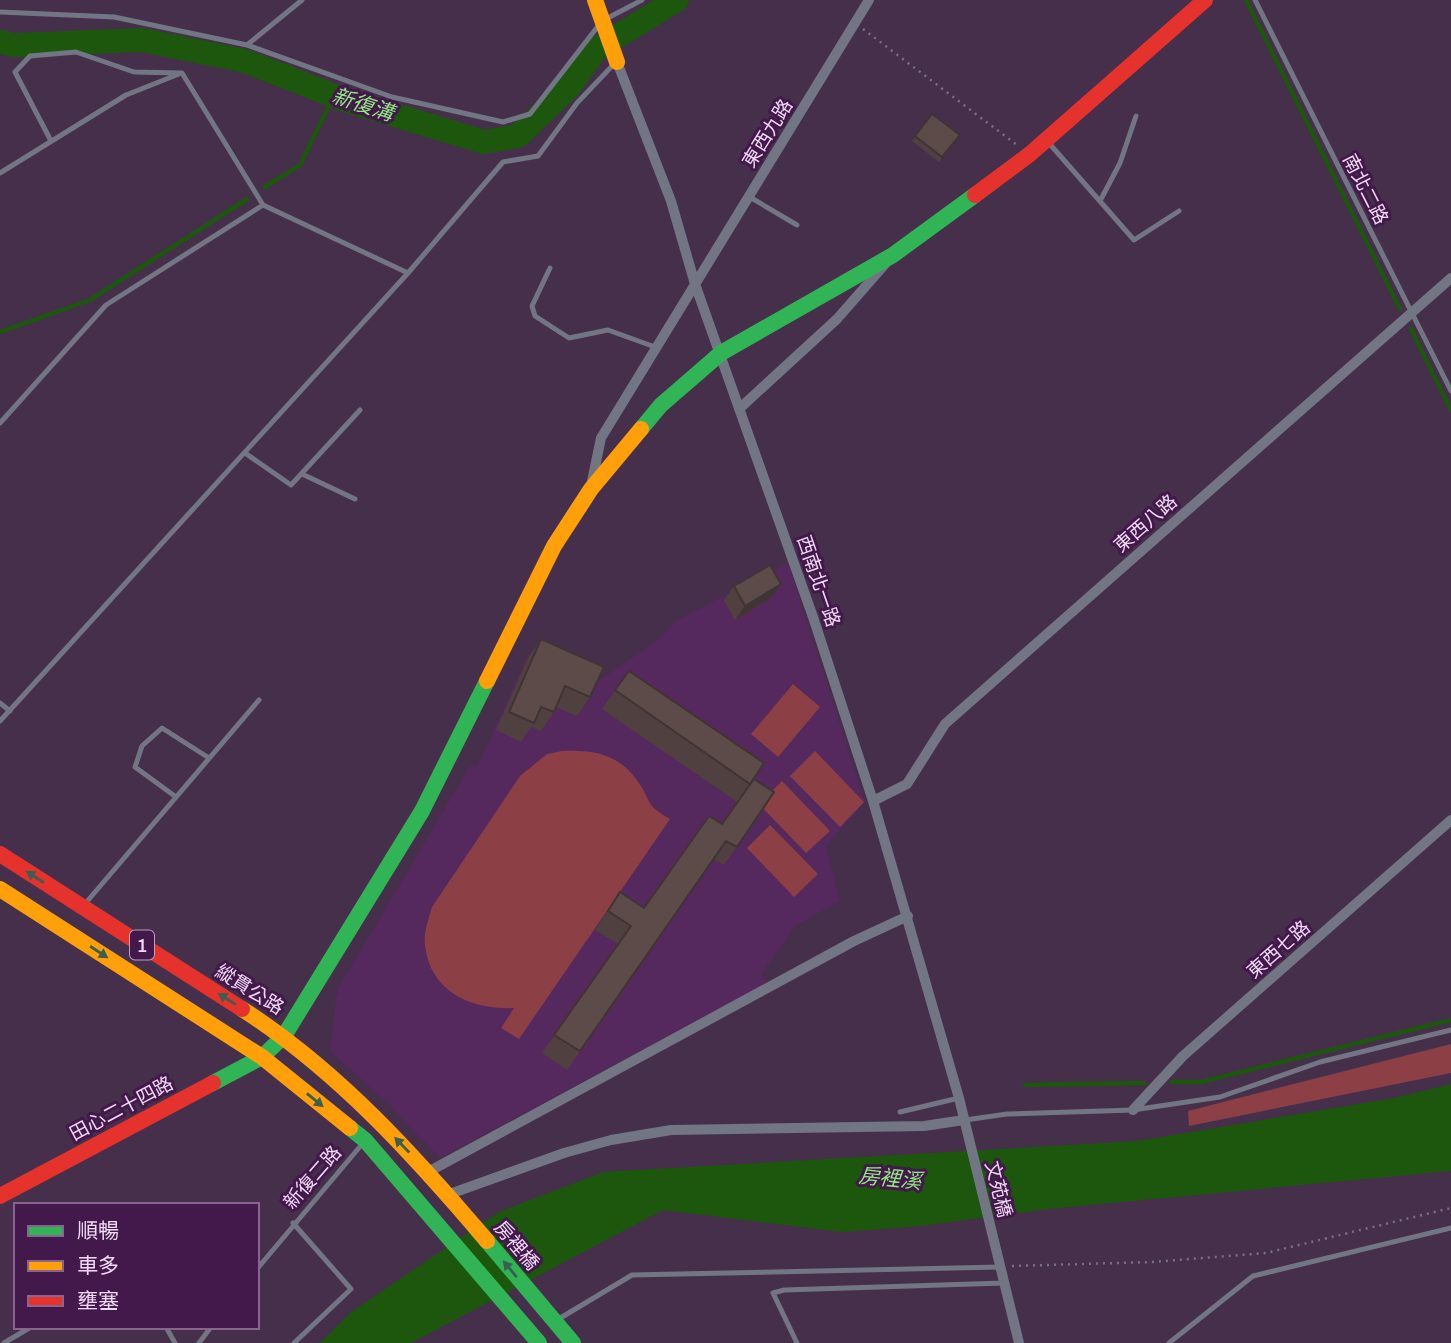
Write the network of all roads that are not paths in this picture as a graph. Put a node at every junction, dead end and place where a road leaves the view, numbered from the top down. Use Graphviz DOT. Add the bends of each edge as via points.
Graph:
graph roads {
  1 [pos="302,0"];
  2 [pos="595,0"];
  3 [pos="642,0"];
  4 [pos="869,0"];
  5 [pos="1205,0"];
  6 [pos="1255,0"];
  7 [pos="0,12"];
  8 [pos="603,21"];
  9 [pos="247,44"];
  10 [pos="617,62"];
  11 [pos="182,72"];
  12 [pos="1136,116"];
  13 [pos="1046,139"];
  14 [pos="51,141"];
  15 [pos="0,173"];
  16 [pos="748,196"];
  17 [pos="1100,201"];
  18 [pos="263,205"];
  19 [pos="1179,211"];
  20 [pos="797,225"];
  21 [pos="893,255"];
  22 [pos="550,268"];
  23 [pos="408,273"];
  24 [pos="1451,278"];
  25 [pos="695,284"];
  26 [pos="1412,313"];
  27 [pos="655,347"];
  28 [pos="721,353"];
  29 [pos="1451,391"];
  30 [pos="739,409"];
  31 [pos="360,410"];
  32 [pos="0,423"];
  33 [pos="245,453"];
  34 [pos="302,474"];
  35 [pos="591,489"];
  36 [pos="355,499"];
  37 [pos="259,700"];
  38 [pos="0,703"];
  39 [pos="10,711"];
  40 [pos="0,721"];
  41 [pos="209,758"];
  42 [pos="176,797"];
  43 [pos="873,801"];
  44 [pos="1451,820"];
  45 [pos="0,854"];
  46 [pos="0,889"];
  47 [pos="82,907"];
  48 [pos="908,916"];
  49 [pos="1451,1030"];
  50 [pos="284,1036"];
  51 [pos="262,1057"];
  52 [pos="959,1098"];
  53 [pos="1133,1110"];
  54 [pos="900,1112"];
  55 [pos="964,1120"];
  56 [pos="365,1140"];
  57 [pos="428,1172"];
  58 [pos="447,1195"];
  59 [pos="0,1196"];
  60 [pos="293,1223"];
  61 [pos="1451,1228"];
  62 [pos="259,1266"];
  63 [pos="1000,1267"];
  64 [pos="1004,1283"];
  65 [pos="555,1321"];
  66 [pos="28,1329"];
  67 [pos="535,1342"];
  68 [pos="4,1343"];
  69 [pos="294,1343"];
  70 [pos="573,1343"];
  71 [pos="797,1343"];
  72 [pos="1019,1343"];
  73 [pos="1169,1343"];
  1 -- 9 [label="lane"];
  2 -- 8 [label="main road"];
  3 -- 8 [label="lane"];
  4 -- 16 [label="street, 東西九路"];
  5 -- 13 [label="main road, 田心二十四路"];
  6 -- 26 [label="lane, 南北二路"];
  7 -- 9 [label="lane" via="114,17"];
  8 -- 9 [label="lane" via="530,114 503,122 392,97"];
  8 -- 10 [label="main road"];
  10 -- 23 [label="lane" via="577,103 538,156 503,162"];
  10 -- 25 [label="street, 西南北一路" via="671,201"];
  11 -- 14 [label="lane" via="126,95"];
  11 -- 14 [label="lane" via="134,72 76,52 30,56 15,72"];
  11 -- 18 [label="lane"];
  12 -- 17 [label="lane" via="1120,163"];
  13 -- 17 [label="lane"];
  13 -- 21 [label="main road, 田心二十四路"];
  14 -- 15 [label="lane"];
  16 -- 20 [label="lane"];
  16 -- 25 [label="street, 東西九路"];
  17 -- 19 [label="lane" via="1134,240"];
  18 -- 23 [label="lane"];
  18 -- 32 [label="lane" via="106,305"];
  21 -- 28 [label="main road, 田心二十四路"];
  21 -- 30 [label="street" via="838,320"];
  22 -- 27 [label="lane" via="532,306 535,316 569,338 607,330"];
  23 -- 33 [label="lane"];
  24 -- 26 [label="street, 東西八路"];
  25 -- 27 [label="street, 東西九路"];
  25 -- 28 [label="street, 西南北一路"];
  26 -- 29 [label="lane, 南北二路"];
  26 -- 43 [label="street, 東西八路" via="945,724 907,784"];
  27 -- 35 [label="street, 東西九路" via="601,438"];
  28 -- 30 [label="street, 西南北一路"];
  28 -- 35 [label="main road, 田心二十四路" via="661,405"];
  30 -- 43 [label="street, 西南北一路"];
  31 -- 34 [label="lane"];
  33 -- 34 [label="lane" via="291,485"];
  33 -- 39 [label="lane"];
  34 -- 36 [label="lane"];
  35 -- 50 [label="main road, 田心二十四路" via="554,546 422,811"];
  37 -- 41 [label="lane"];
  38 -- 39 [label="lane"];
  39 -- 40 [label="lane"];
  41 -- 42 [label="lane"];
  41 -- 42 [label="lane" via="162,728 142,746 135,767"];
  42 -- 47 [label="lane"];
  43 -- 48 [label="street, 西南北一路"];
  44 -- 53 [label="street, 東西七路" via="1183,1056"];
  47 -- 45 [label="main road, 縱貫公路 / 1, one-way"];
  46 -- 51 [label="main road, 1, one-way"];
  50 -- 47 [label="main road, 縱貫公路 / 1, one-way"];
  48 -- 52 [label="street, 西南北一路"];
  48 -- 57 [label="street"];
  49 -- 53 [label="lane" via="1320,1062 1220,1097"];
  50 -- 51 [label="main road, 田心二十四路"];
  57 -- 50 [label="main road, 縱貫公路 / 1, one-way"];
  51 -- 56 [label="main road, 1, one-way"];
  51 -- 59 [label="main road, 田心二十四路"];
  52 -- 54 [label="lane"];
  52 -- 55 [label="street, 西南北一路"];
  53 -- 55 [label="lane"];
  55 -- 58 [label="street" via="924,1126 671,1130 564,1153"];
  55 -- 63 [label="street, 文苑橋"];
  56 -- 60 [label="lane, 新復二路"];
  56 -- 67 [label="main road, 1"];
  57 -- 58 [label="main road, 縱貫公路 / 1"];
  65 -- 58 [label="main road, 房裡橋 / 1, one-way"];
  60 -- 62 [label="lane, 新復二路"];
  60 -- 69 [label="lane" via="351,1289"];
  61 -- 73 [label="lane" via="1253,1276"];
  63 -- 64 [label="street"];
  63 -- 65 [label="lane" via="632,1275"];
  64 -- 71 [label="lane" via="773,1293"];
  64 -- 72 [label="street"];
  65 -- 70 [label="main road, 1"];
  66 -- 68 [label="lane"];
}
